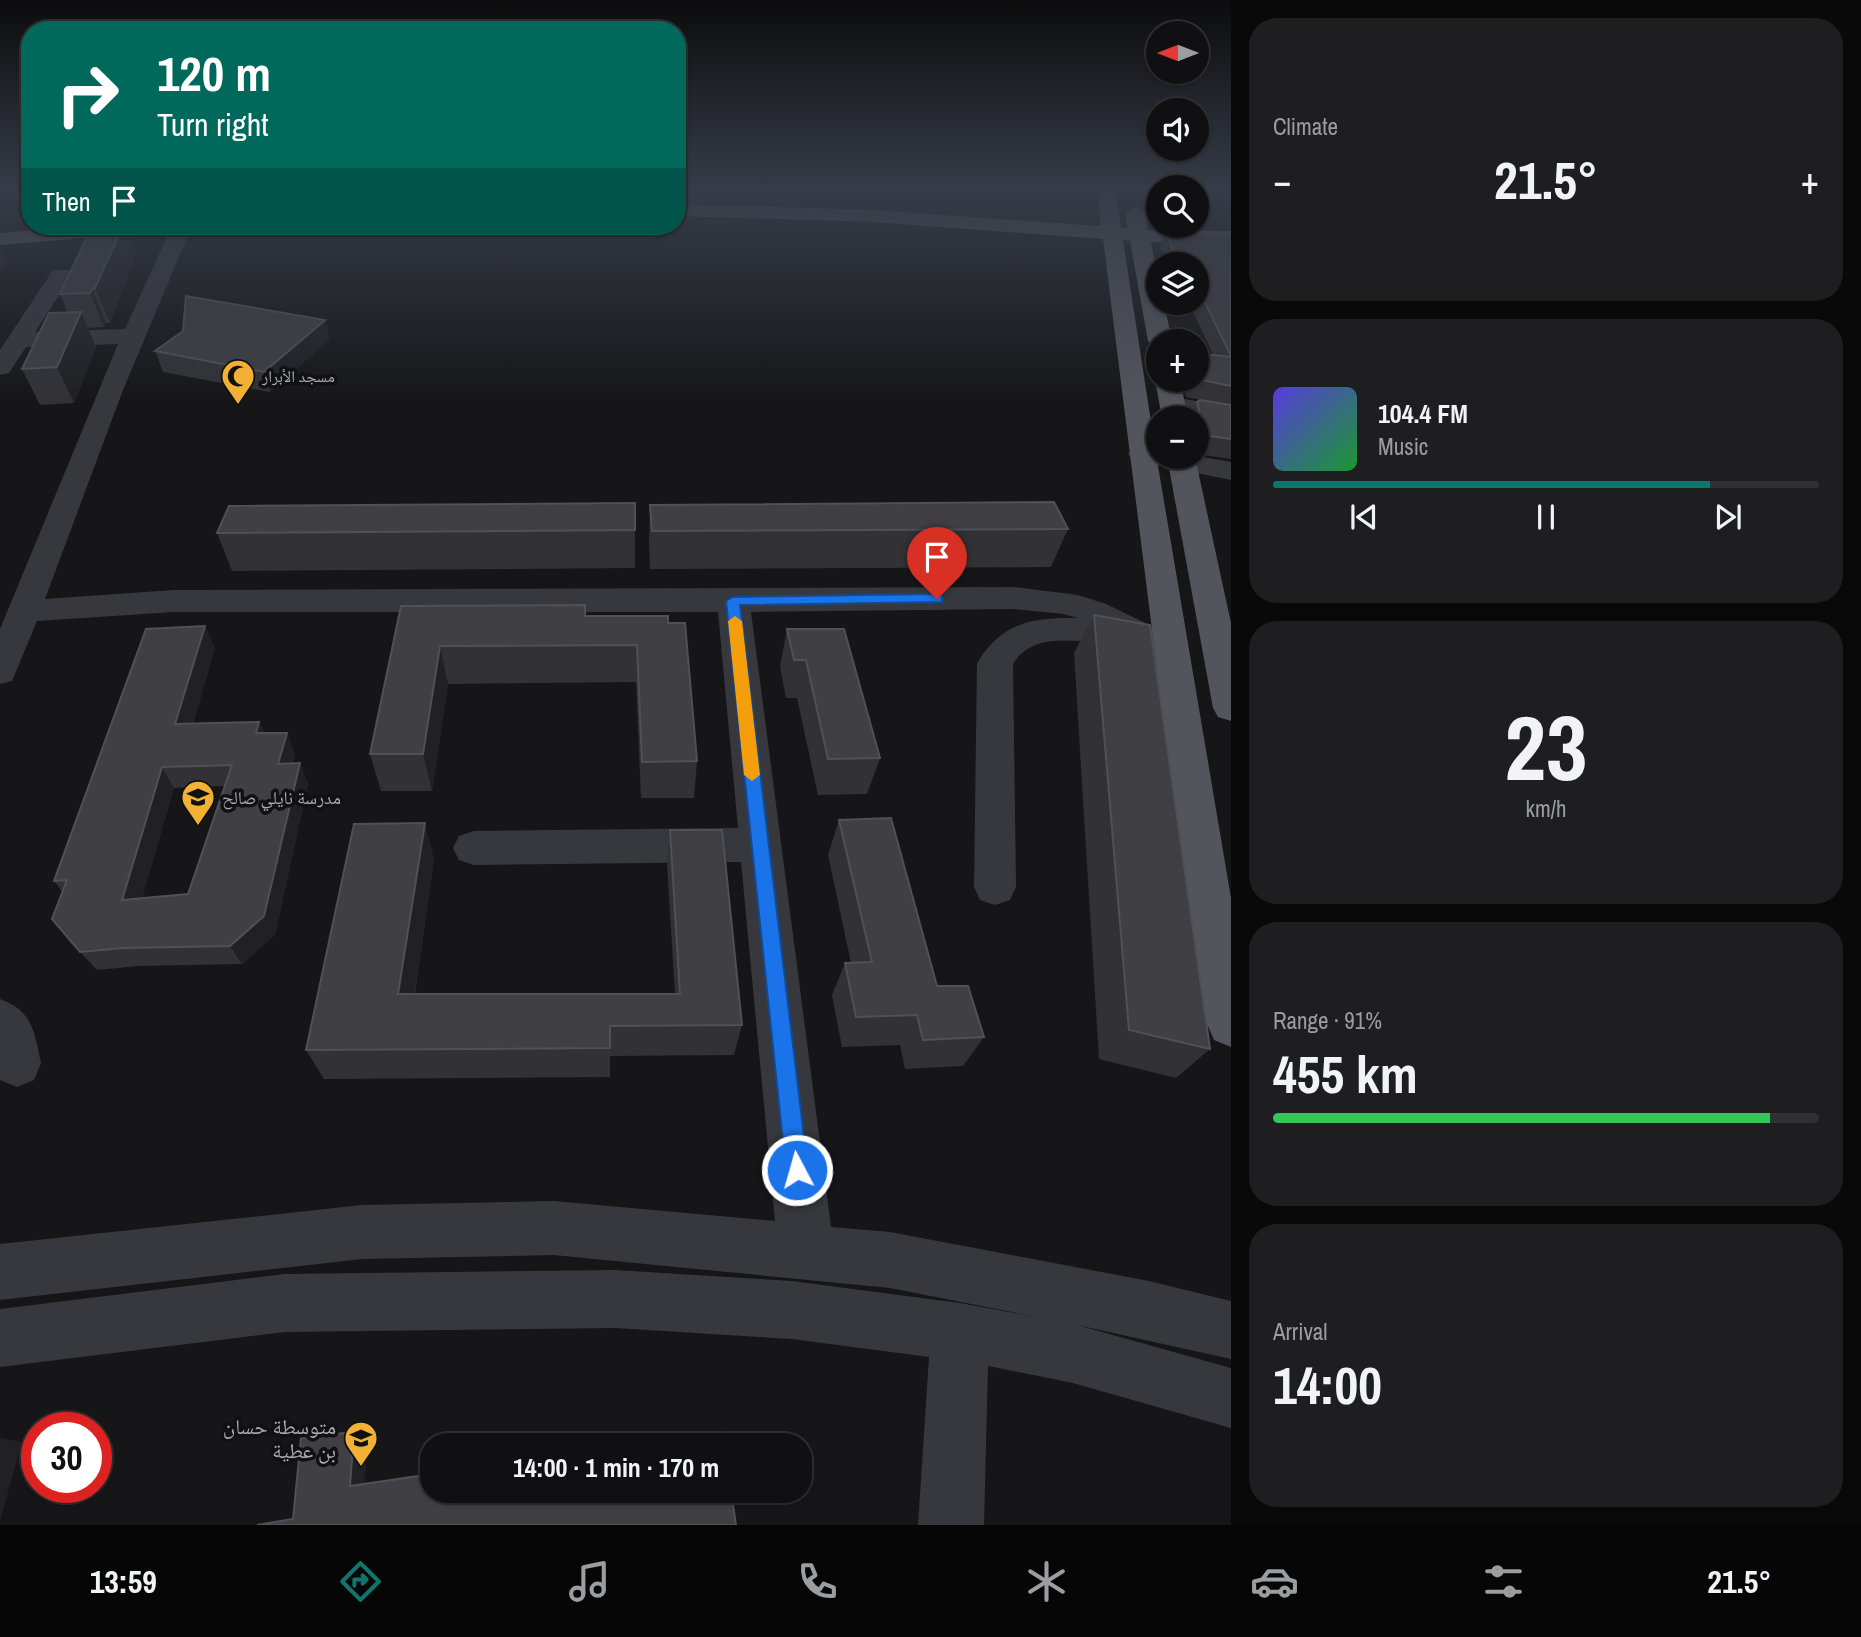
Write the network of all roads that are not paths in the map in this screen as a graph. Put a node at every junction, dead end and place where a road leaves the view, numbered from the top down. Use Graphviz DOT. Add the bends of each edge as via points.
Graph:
graph roads {
  1 [pos="160,260"];
  2 [pos="1130,260"];
  3 [pos="1139,260"];
  4 [pos="61,275"];
  5 [pos="1157,329"];
  6 [pos="134,336"];
  7 [pos="18,340"];
  8 [pos="0,368"];
  9 [pos="1172,401"];
  10 [pos="1231,415"];
  11 [pos="1143,464"];
  12 [pos="1146,464"];
  13 [pos="1183,469"];
  14 [pos="1187,469"];
  15 [pos="1207,469"];
  16 [pos="1231,471"];
  17 [pos="1231,492"];
  18 [pos="733,601"];
  19 [pos="25,611"];
  20 [pos="1138,633"];
  21 [pos="1174,652"];
  22 [pos="1227,669"];
  23 [pos="0,672"];
  24 [pos="1231,708"];
  25 [pos="760,845"];
  26 [pos="474,848"];
  27 [pos="995,887"];
  28 [pos="1231,1024"];
  29 [pos="806,1251"];
  30 [pos="0,1272"];
  31 [pos="1231,1330"];
  32 [pos="960,1332"];
  33 [pos="0,1338"];
  34 [pos="1231,1398"];
  35 [pos="951,1525"];
  1 -- 6 [label="street"];
  2 -- 11 [label="main road"];
  3 -- 5 [label="main road"];
  4 -- 7 [label="street"];
  6 -- 7 [label="street"];
  6 -- 19 [label="street"];
  7 -- 8 [label="street"];
  9 -- 10 [label="street"];
  11 -- 12 [label="street"];
  11 -- 21 [label="main road"];
  13 -- 22 [label="main road"];
  14 -- 17 [label="street"];
  15 -- 16 [label="street"];
  18 -- 19 [label="street" via="174,601"];
  18 -- 20 [label="street" via="1038,599 1094,612"];
  18 -- 25 [label="street"];
  19 -- 23 [label="street"];
  20 -- 21 [label="street"];
  20 -- 27 [label="street" via="1047,629 1012,640 1001,650 995,663"];
  21 -- 28 [label="main road"];
  22 -- 24 [label="main road"];
  25 -- 26 [label="street"];
  25 -- 29 [label="street"];
  29 -- 30 [label="street" via="554,1228 362,1232"];
  29 -- 31 [label="street" via="890,1260"];
  32 -- 33 [label="street" via="792,1310 615,1299 285,1303"];
  32 -- 34 [label="street" via="1073,1353"];
  32 -- 35 [label="street"];
}
